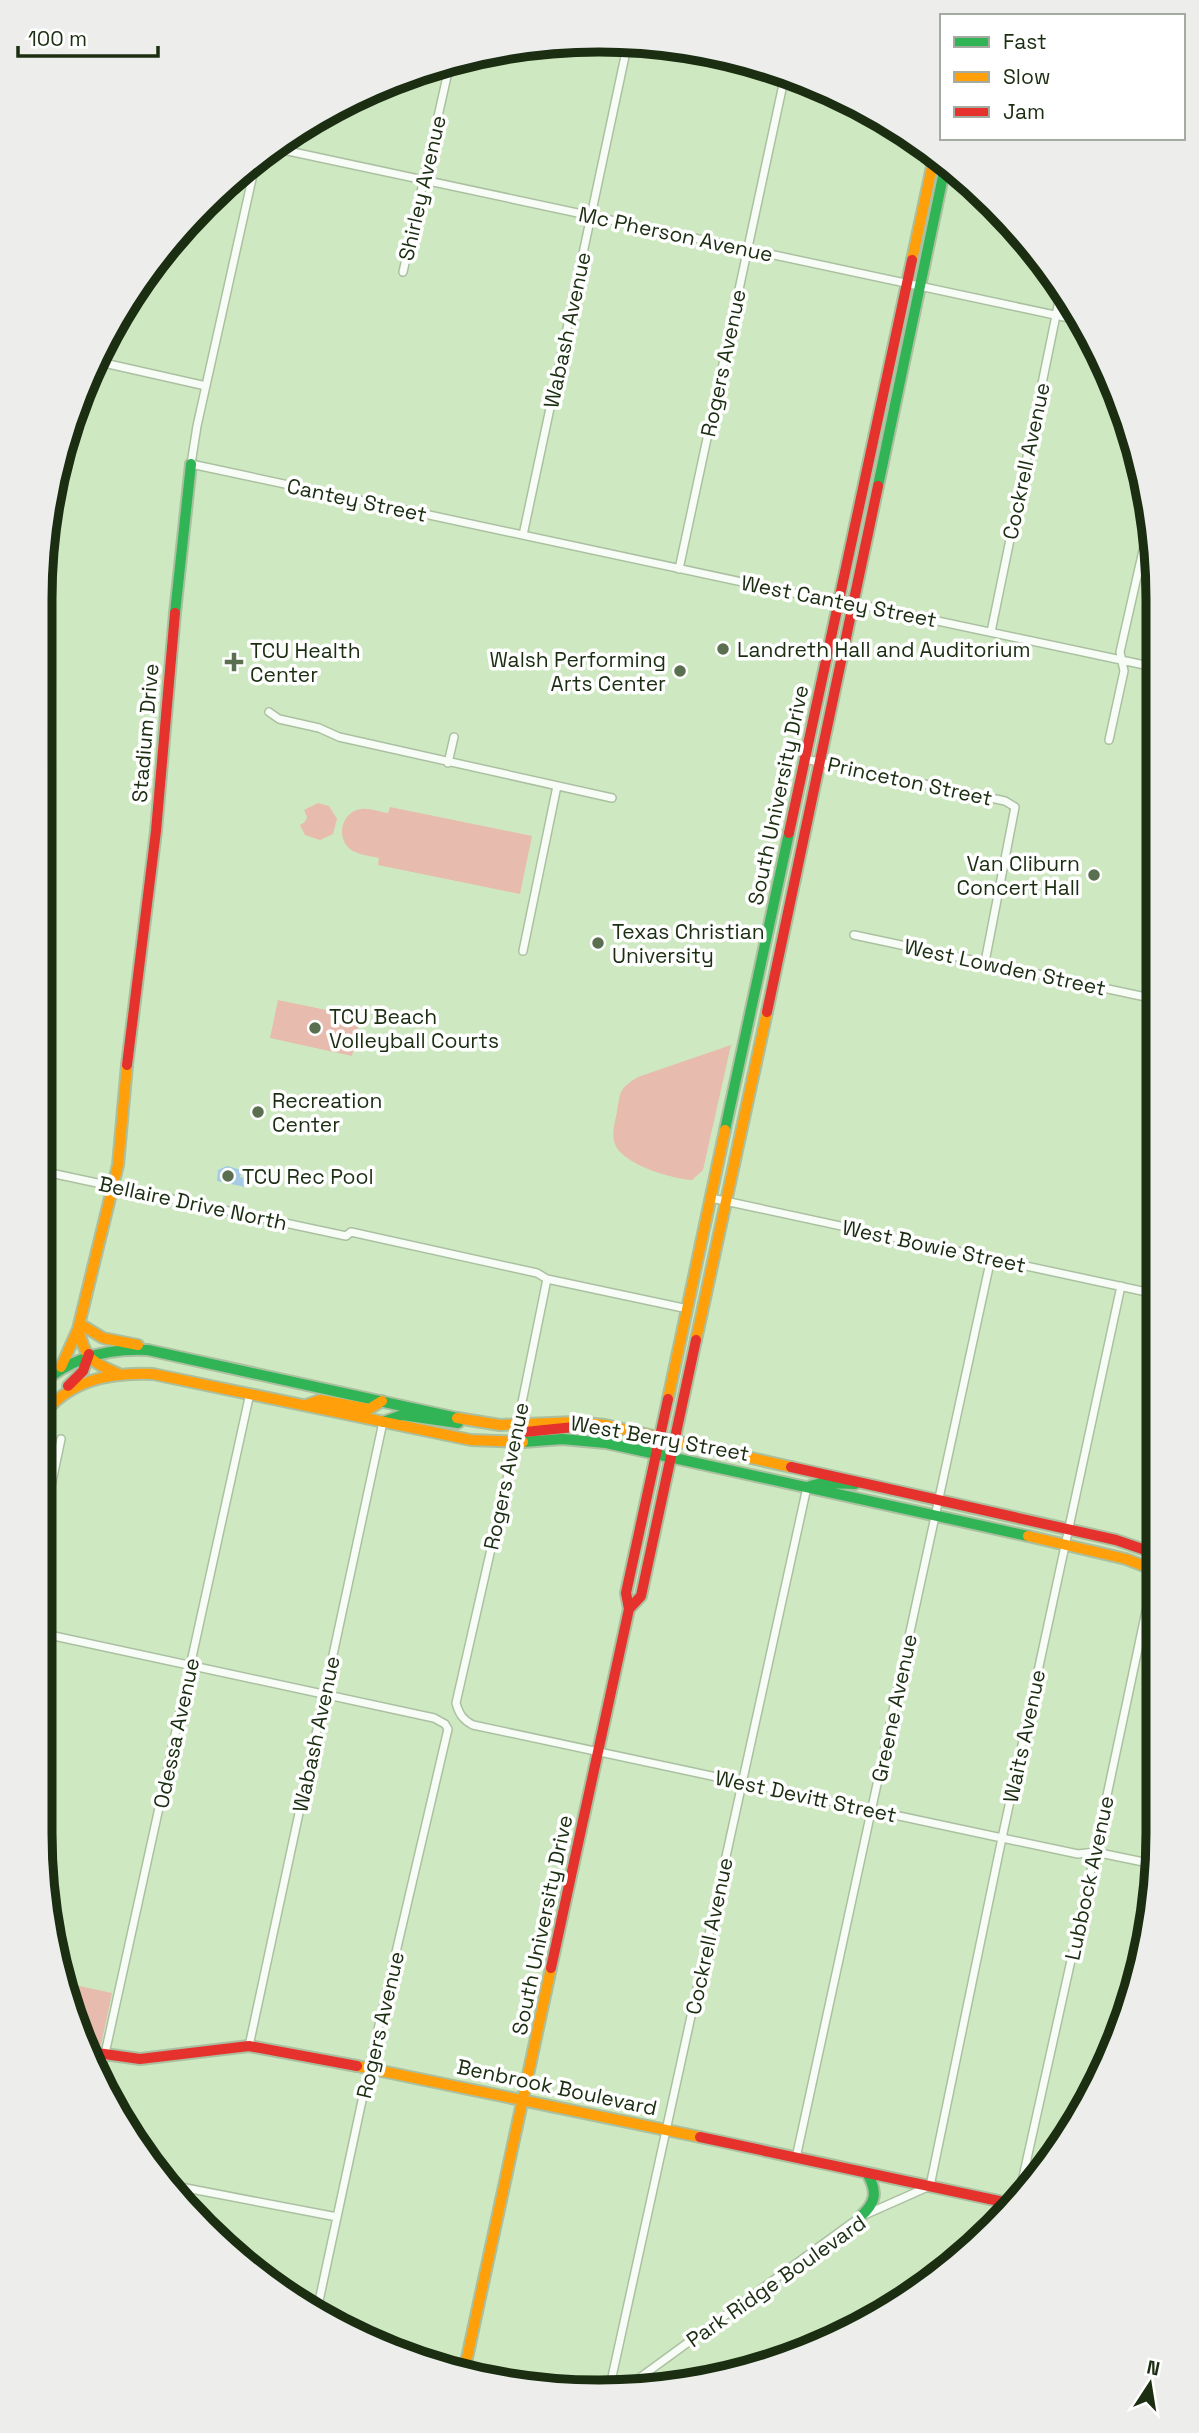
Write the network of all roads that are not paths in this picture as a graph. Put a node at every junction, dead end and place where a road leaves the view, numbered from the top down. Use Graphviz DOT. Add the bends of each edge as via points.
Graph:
graph roads {
  1 [pos="626,53"];
  2 [pos="447,74"];
  3 [pos="783,85"];
  4 [pos="288,151"];
  5 [pos="931,165"];
  6 [pos="943,175"];
  7 [pos="252,178"];
  8 [pos="424,180"];
  9 [pos="591,216"];
  10 [pos="748,249"];
  11 [pos="403,272"];
  12 [pos="907,283"];
  13 [pos="920,286"];
  14 [pos="1059,304"];
  15 [pos="1056,315"];
  16 [pos="1068,318"];
  17 [pos="106,364"];
  18 [pos="206,386"];
  19 [pos="191,464"];
  20 [pos="523,535"];
  21 [pos="1144,548"];
  22 [pos="679,569"];
  23 [pos="839,602"];
  24 [pos="852,604"];
  25 [pos="991,632"];
  26 [pos="1122,660"];
  27 [pos="1146,665"];
  28 [pos="269,712"];
  29 [pos="454,737"];
  30 [pos="1109,740"];
  31 [pos="805,759"];
  32 [pos="821,762"];
  33 [pos="448,763"];
  34 [pos="557,786"];
  35 [pos="612,798"];
  36 [pos="854,935"];
  37 [pos="523,951"];
  38 [pos="985,962"];
  39 [pos="1146,997"];
  40 [pos="52,1173"];
  41 [pos="112,1185"];
  42 [pos="711,1198"];
  43 [pos="726,1201"];
  44 [pos="991,1258"];
  45 [pos="547,1279"];
  46 [pos="1121,1286"];
  47 [pos="1146,1292"];
  48 [pos="688,1309"];
  49 [pos="82,1328"];
  50 [pos="89,1357"];
  51 [pos="181,1357"];
  52 [pos="61,1367"];
  53 [pos="117,1373"];
  54 [pos="52,1375"];
  55 [pos="250,1393"];
  56 [pos="61,1394"];
  57 [pos="52,1401"];
  58 [pos="382,1401"];
  59 [pos="306,1405"];
  60 [pos="471,1421"];
  61 [pos="383,1422"];
  62 [pos="586,1423"];
  63 [pos="517,1424"];
  64 [pos="660,1437"];
  65 [pos="61,1439"];
  66 [pos="673,1440"];
  67 [pos="516,1443"];
  68 [pos="656,1454"];
  69 [pos="670,1457"];
  70 [pos="52,1482"];
  71 [pos="861,1482"];
  72 [pos="807,1487"];
  73 [pos="939,1500"];
  74 [pos="936,1516"];
  75 [pos="1070,1529"];
  76 [pos="1066,1544"];
  77 [pos="1146,1550"];
  78 [pos="1146,1564"];
  79 [pos="629,1609"];
  80 [pos="1146,1614"];
  81 [pos="52,1636"];
  82 [pos="190,1665"];
  83 [pos="325,1695"];
  84 [pos="458,1713"];
  85 [pos="600,1752"];
  86 [pos="742,1783"];
  87 [pos="872,1810"];
  88 [pos="1002,1838"];
  89 [pos="1095,1852"];
  90 [pos="1145,1862"];
  91 [pos="248,2046"];
  92 [pos="99,2054"];
  93 [pos="105,2055"];
  94 [pos="103,2063"];
  95 [pos="369,2068"];
  96 [pos="523,2099"];
  97 [pos="666,2130"];
  98 [pos="796,2158"];
  99 [pos="867,2173"];
  100 [pos="1022,2179"];
  101 [pos="930,2186"];
  102 [pos="183,2187"];
  103 [pos="1003,2202"];
  104 [pos="337,2217"];
  105 [pos="860,2217"];
  106 [pos="319,2302"];
  107 [pos="466,2364"];
  108 [pos="637,2379"];
  109 [pos="611,2380"];
  1 -- 9 [label="street, Wabash Avenue"];
  2 -- 8 [label="street, Shirley Avenue"];
  3 -- 10 [label="street, Rogers Avenue"];
  4 -- 8 [label="street, Mc Pherson Avenue"];
  5 -- 12 [label="main road, South University Drive"];
  6 -- 13 [label="main road, South University Drive"];
  7 -- 18 [label="street, Stadium Drive"];
  8 -- 9 [label="street, Mc Pherson Avenue"];
  8 -- 11 [label="street, Shirley Avenue"];
  9 -- 10 [label="street, Mc Pherson Avenue"];
  9 -- 20 [label="street, Wabash Avenue"];
  10 -- 12 [label="street, Mc Pherson Avenue"];
  10 -- 22 [label="street, Rogers Avenue"];
  12 -- 13 [label="street, Mc Pherson Avenue"];
  12 -- 23 [label="main road, South University Drive"];
  13 -- 15 [label="street, Mc Pherson Avenue"];
  13 -- 24 [label="main road, South University Drive"];
  14 -- 15 [label="street, Cockrell Avenue"];
  15 -- 16 [label="street, Mc Pherson Avenue"];
  15 -- 25 [label="street, Cockrell Avenue"];
  17 -- 18 [label="street"];
  18 -- 19 [label="street, Stadium Drive"];
  19 -- 20 [label="street, Cantey Street"];
  19 -- 41 [label="main road, Stadium Drive" via="156,831"];
  20 -- 22 [label="street, West Cantey Street"];
  21 -- 26 [label="street"];
  22 -- 23 [label="street, West Cantey Street"];
  23 -- 24 [label="street, West Cantey Street"];
  23 -- 31 [label="main road, South University Drive"];
  24 -- 25 [label="street, West Cantey Street"];
  24 -- 32 [label="main road, South University Drive"];
  25 -- 26 [label="street, West Cantey Street"];
  26 -- 27 [label="street, West Cantey Street"];
  26 -- 30 [label="street" via="1124,671"];
  28 -- 33 [label="street" via="339,737"];
  29 -- 33 [label="street"];
  31 -- 32 [label="street, Princeton Street"];
  31 -- 42 [label="main road, South University Drive"];
  32 -- 38 [label="street, Princeton Street" via="1013,805 1016,810"];
  32 -- 43 [label="main road, South University Drive"];
  33 -- 34 [label="street"];
  34 -- 35 [label="street"];
  34 -- 37 [label="street"];
  36 -- 38 [label="street, West Lowden Street"];
  38 -- 39 [label="street, West Lowden Street"];
  40 -- 41 [label="street, Bellaire Drive North"];
  41 -- 45 [label="street, Bellaire Drive North" via="346,1236 351,1232 442,1251"];
  41 -- 49 [label="main road, Stadium Drive" via="82,1309"];
  42 -- 43 [label="street, West Bowie Street"];
  42 -- 48 [label="main road, South University Drive"];
  43 -- 44 [label="street, West Bowie Street"];
  43 -- 66 [label="main road, South University Drive"];
  44 -- 46 [label="street, West Bowie Street"];
  44 -- 73 [label="street, Greene Avenue"];
  45 -- 48 [label="street"];
  45 -- 63 [label="street, Rogers Avenue"];
  46 -- 47 [label="street, West Bowie Street"];
  46 -- 75 [label="street, Waits Avenue"];
  48 -- 64 [label="main road, South University Drive"];
  49 -- 50 [label="main road" via="83,1351"];
  49 -- 51 [label="main road" via="103,1338"];
  49 -- 52 [label="main road, Stadium Drive"];
  50 -- 51 [label="main road, West Berry Street" via="141,1350"];
  50 -- 52 [label="main road, West Berry Street"];
  50 -- 53 [label="main road"];
  50 -- 56 [label="main road" via="81,1374"];
  51 -- 58 [label="main road, West Berry Street"];
  52 -- 54 [label="main road, West Berry Street"];
  53 -- 55 [label="main road, West Berry Street" via="153,1374"];
  53 -- 56 [label="main road, West Berry Street"];
  55 -- 59 [label="main road, West Berry Street"];
  55 -- 82 [label="street, Odessa Avenue"];
  56 -- 57 [label="main road, West Berry Street"];
  58 -- 59 [label="main road" via="369,1409 320,1400"];
  58 -- 60 [label="main road, West Berry Street"];
  59 -- 61 [label="main road, West Berry Street"];
  60 -- 61 [label="main road" via="452,1423 402,1415"];
  60 -- 63 [label="main road, West Berry Street"];
  61 -- 67 [label="main road, West Berry Street" via="471,1440"];
  61 -- 83 [label="street, Wabash Avenue"];
  62 -- 63 [label="main road, West Berry Street"];
  62 -- 64 [label="main road, West Berry Street"];
  62 -- 67 [label="main road" via="525,1432"];
  63 -- 67 [label="street, Rogers Avenue"];
  64 -- 66 [label="main road, West Berry Street"];
  64 -- 68 [label="main road, South University Drive"];
  65 -- 70 [label="street"];
  66 -- 69 [label="main road, South University Drive"];
  66 -- 71 [label="main road, West Berry Street"];
  67 -- 68 [label="main road, West Berry Street" via="582,1440"];
  67 -- 84 [label="street, Rogers Avenue" via="456,1703"];
  68 -- 69 [label="main road, West Berry Street"];
  68 -- 79 [label="main road, South University Drive" via="626,1593"];
  69 -- 72 [label="main road, West Berry Street"];
  69 -- 79 [label="main road, South University Drive" via="641,1596"];
  71 -- 72 [label="main road"];
  71 -- 73 [label="main road, West Berry Street"];
  72 -- 74 [label="main road, West Berry Street"];
  72 -- 86 [label="street, Cockrell Avenue"];
  73 -- 74 [label="street, Greene Avenue"];
  73 -- 75 [label="main road, West Berry Street"];
  74 -- 76 [label="main road, West Berry Street"];
  74 -- 87 [label="street, Greene Avenue"];
  75 -- 76 [label="street, Waits Avenue"];
  75 -- 77 [label="main road, West Berry Street"];
  76 -- 78 [label="main road, West Berry Street"];
  76 -- 88 [label="street, Waits Avenue"];
  79 -- 85 [label="main road, South University Drive"];
  80 -- 89 [label="street, Lubbock Avenue"];
  81 -- 82 [label="street"];
  82 -- 83 [label="street"];
  82 -- 93 [label="street, Odessa Avenue"];
  83 -- 91 [label="street, Wabash Avenue"];
  83 -- 95 [label="street, Rogers Avenue" via="434,1718 445,1724 448,1735"];
  84 -- 85 [label="street, West Devitt Street" via="473,1725"];
  85 -- 86 [label="street, West Devitt Street"];
  85 -- 96 [label="main road, South University Drive"];
  86 -- 87 [label="street, West Devitt Street"];
  86 -- 97 [label="street, Cockrell Avenue"];
  87 -- 88 [label="street, West Devitt Street"];
  87 -- 98 [label="street, Greene Avenue"];
  88 -- 89 [label="street, West Devitt Street" via="1078,1854"];
  88 -- 101 [label="street, Waits Avenue"];
  89 -- 90 [label="street, West Devitt Street"];
  89 -- 100 [label="street, Lubbock Avenue"];
  91 -- 93 [label="main road, Benbrook Boulevard" via="141,2059"];
  91 -- 95 [label="main road, Benbrook Boulevard"];
  92 -- 93 [label="main road, Benbrook Boulevard"];
  93 -- 94 [label="street, Odessa Avenue"];
  95 -- 96 [label="main road, Benbrook Boulevard"];
  95 -- 104 [label="street, Rogers Avenue"];
  96 -- 97 [label="main road, Benbrook Boulevard"];
  96 -- 107 [label="main road, South University Drive"];
  97 -- 98 [label="main road, Benbrook Boulevard"];
  97 -- 109 [label="street, Cockrell Avenue"];
  98 -- 99 [label="main road, Benbrook Boulevard"];
  99 -- 101 [label="main road, Benbrook Boulevard"];
  99 -- 105 [label="main road" via="876,2196 872,2208"];
  101 -- 103 [label="main road, Benbrook Boulevard"];
  101 -- 105 [label="street, Park Ridge Boulevard"];
  102 -- 104 [label="street"];
  104 -- 106 [label="street, Rogers Avenue"];
  105 -- 108 [label="street, Park Ridge Boulevard"];
}
